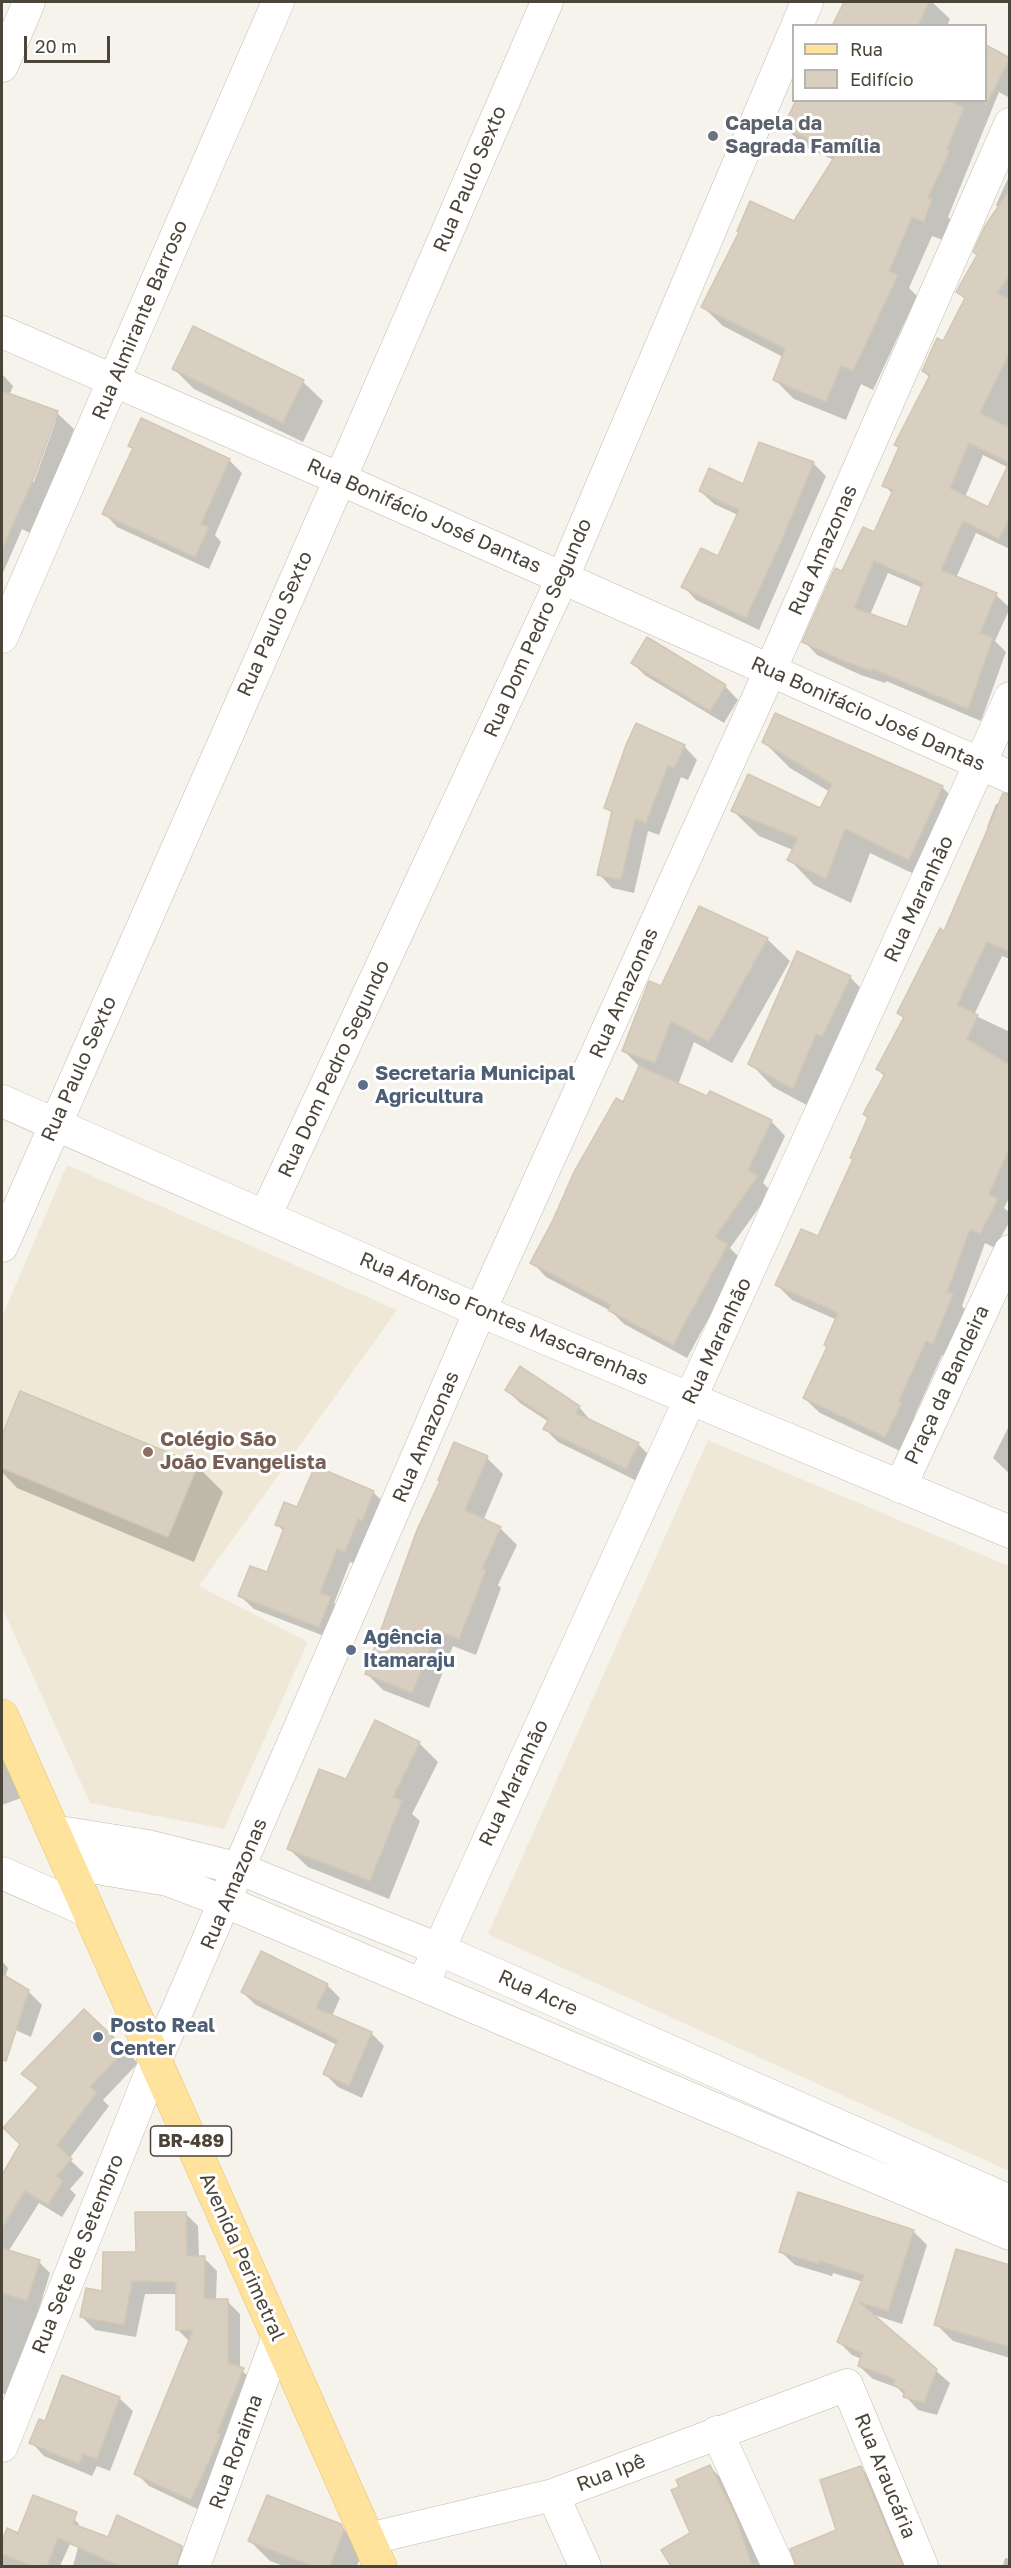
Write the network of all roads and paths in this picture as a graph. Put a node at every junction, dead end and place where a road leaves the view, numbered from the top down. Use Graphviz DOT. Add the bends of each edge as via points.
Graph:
graph roads {
  1 [pos="29,2"];
  2 [pos="278,2"];
  3 [pos="547,2"];
  4 [pos="807,2"];
  5 [pos="797,24"];
  6 [pos="792,38"];
  7 [pos="2,66"];
  8 [pos="1010,124"];
  9 [pos="2,332"];
  10 [pos="114,381"];
  11 [pos="340,479"];
  12 [pos="563,577"];
  13 [pos="2,638"];
  14 [pos="770,671"];
  15 [pos="1010,698"];
  16 [pos="981,764"];
  17 [pos="1010,777"];
  18 [pos="2,1101"];
  19 [pos="54,1125"];
  20 [pos="265,1216"];
  21 [pos="2,1246"];
  22 [pos="1010,1251"];
  23 [pos="480,1311"];
  24 [pos="690,1398"];
  25 [pos="900,1487"];
  26 [pos="1010,1532"];
  27 [pos="2,1716"];
  28 [pos="52,1831"];
  29 [pos="67,1863"];
  30 [pos="240,1869"];
  31 [pos="2,1873"];
  32 [pos="226,1902"];
  33 [pos="88,1911"];
  34 [pos="438,1949"];
  35 [pos="423,1984"];
  36 [pos="155,2062"];
  37 [pos="1010,2201"];
  38 [pos="1010,2234"];
  39 [pos="278,2337"];
  40 [pos="847,2385"];
  41 [pos="717,2432"];
  42 [pos="2,2446"];
  43 [pos="553,2495"];
  44 [pos="374,2553"];
  45 [pos="194,2566"];
  46 [pos="585,2566"];
  47 [pos="778,2566"];
  48 [pos="922,2566"];
  1 -- 7 [label="street"];
  2 -- 10 [label="street, Rua Almirante Barroso"];
  3 -- 11 [label="street, Rua Paulo Sexto"];
  4 -- 5 [label="street"];
  6 -- 12 [label="street, Rua Dom Pedro Segundo"];
  8 -- 14 [label="street, Rua Amazonas"];
  9 -- 10 [label="street, Rua Bonifácio José Dantas"];
  10 -- 11 [label="street, Rua Bonifácio José Dantas"];
  10 -- 13 [label="street, Rua Almirante Barroso"];
  11 -- 12 [label="street, Rua Bonifácio José Dantas"];
  11 -- 19 [label="street, Rua Paulo Sexto"];
  12 -- 14 [label="street, Rua Bonifácio José Dantas"];
  12 -- 20 [label="street, Rua Dom Pedro Segundo"];
  14 -- 16 [label="street, Rua Bonifácio José Dantas"];
  14 -- 23 [label="street, Rua Amazonas"];
  15 -- 16 [label="street, Rua Maranhão"];
  16 -- 17 [label="street, Rua Bonifácio José Dantas"];
  16 -- 24 [label="street, Rua Maranhão"];
  18 -- 19 [label="street, Rua Afonso Fontes Mascarenhas"];
  19 -- 20 [label="street, Rua Afonso Fontes Mascarenhas"];
  19 -- 21 [label="street, Rua Paulo Sexto"];
  20 -- 23 [label="street, Rua Afonso Fontes Mascarenhas"];
  22 -- 25 [label="street, Praça da Bandeira"];
  23 -- 24 [label="street, Rua Afonso Fontes Mascarenhas"];
  23 -- 30 [label="street, Rua Amazonas"];
  24 -- 25 [label="street, Rua Afonso Fontes Mascarenhas"];
  24 -- 34 [label="street, Rua Maranhão"];
  25 -- 26 [label="street, Rua Afonso Fontes Mascarenhas"];
  27 -- 28 [label="main road, Avenida Perimetral / BR-489"];
  28 -- 29 [label="main road, Avenida Perimetral / BR-489"];
  28 -- 30 [label="street, Rua Acre" via="148,1846"];
  29 -- 32 [label="street, Rua Acre" via="168,1880"];
  29 -- 33 [label="main road, Avenida Perimetral / BR-489"];
  30 -- 32 [label="street, Rua Amazonas"];
  30 -- 34 [label="street, Rua Acre"];
  31 -- 33 [label="street"];
  32 -- 35 [label="street, Rua Acre"];
  32 -- 36 [label="street, Rua Amazonas"];
  33 -- 36 [label="main road, Avenida Perimetral / BR-489"];
  34 -- 35 [label="street, Rua Maranhão"];
  34 -- 37 [label="street, Rua Acre"];
  35 -- 38 [label="street, Rua Acre"];
  36 -- 39 [label="main road, Avenida Perimetral / BR-489"];
  36 -- 42 [label="street, Rua Sete de Setembro"];
  39 -- 44 [label="main road, Avenida Perimetral / BR-489"];
  39 -- 45 [label="street, Rua Roraima"];
  40 -- 41 [label="street, Rua Ipê"];
  40 -- 48 [label="street, Rua Araucária"];
  41 -- 43 [label="street, Rua Ipê"];
  41 -- 47 [label="street"];
  43 -- 44 [label="street, Rua Ipê"];
  43 -- 46 [label="street"];
}
